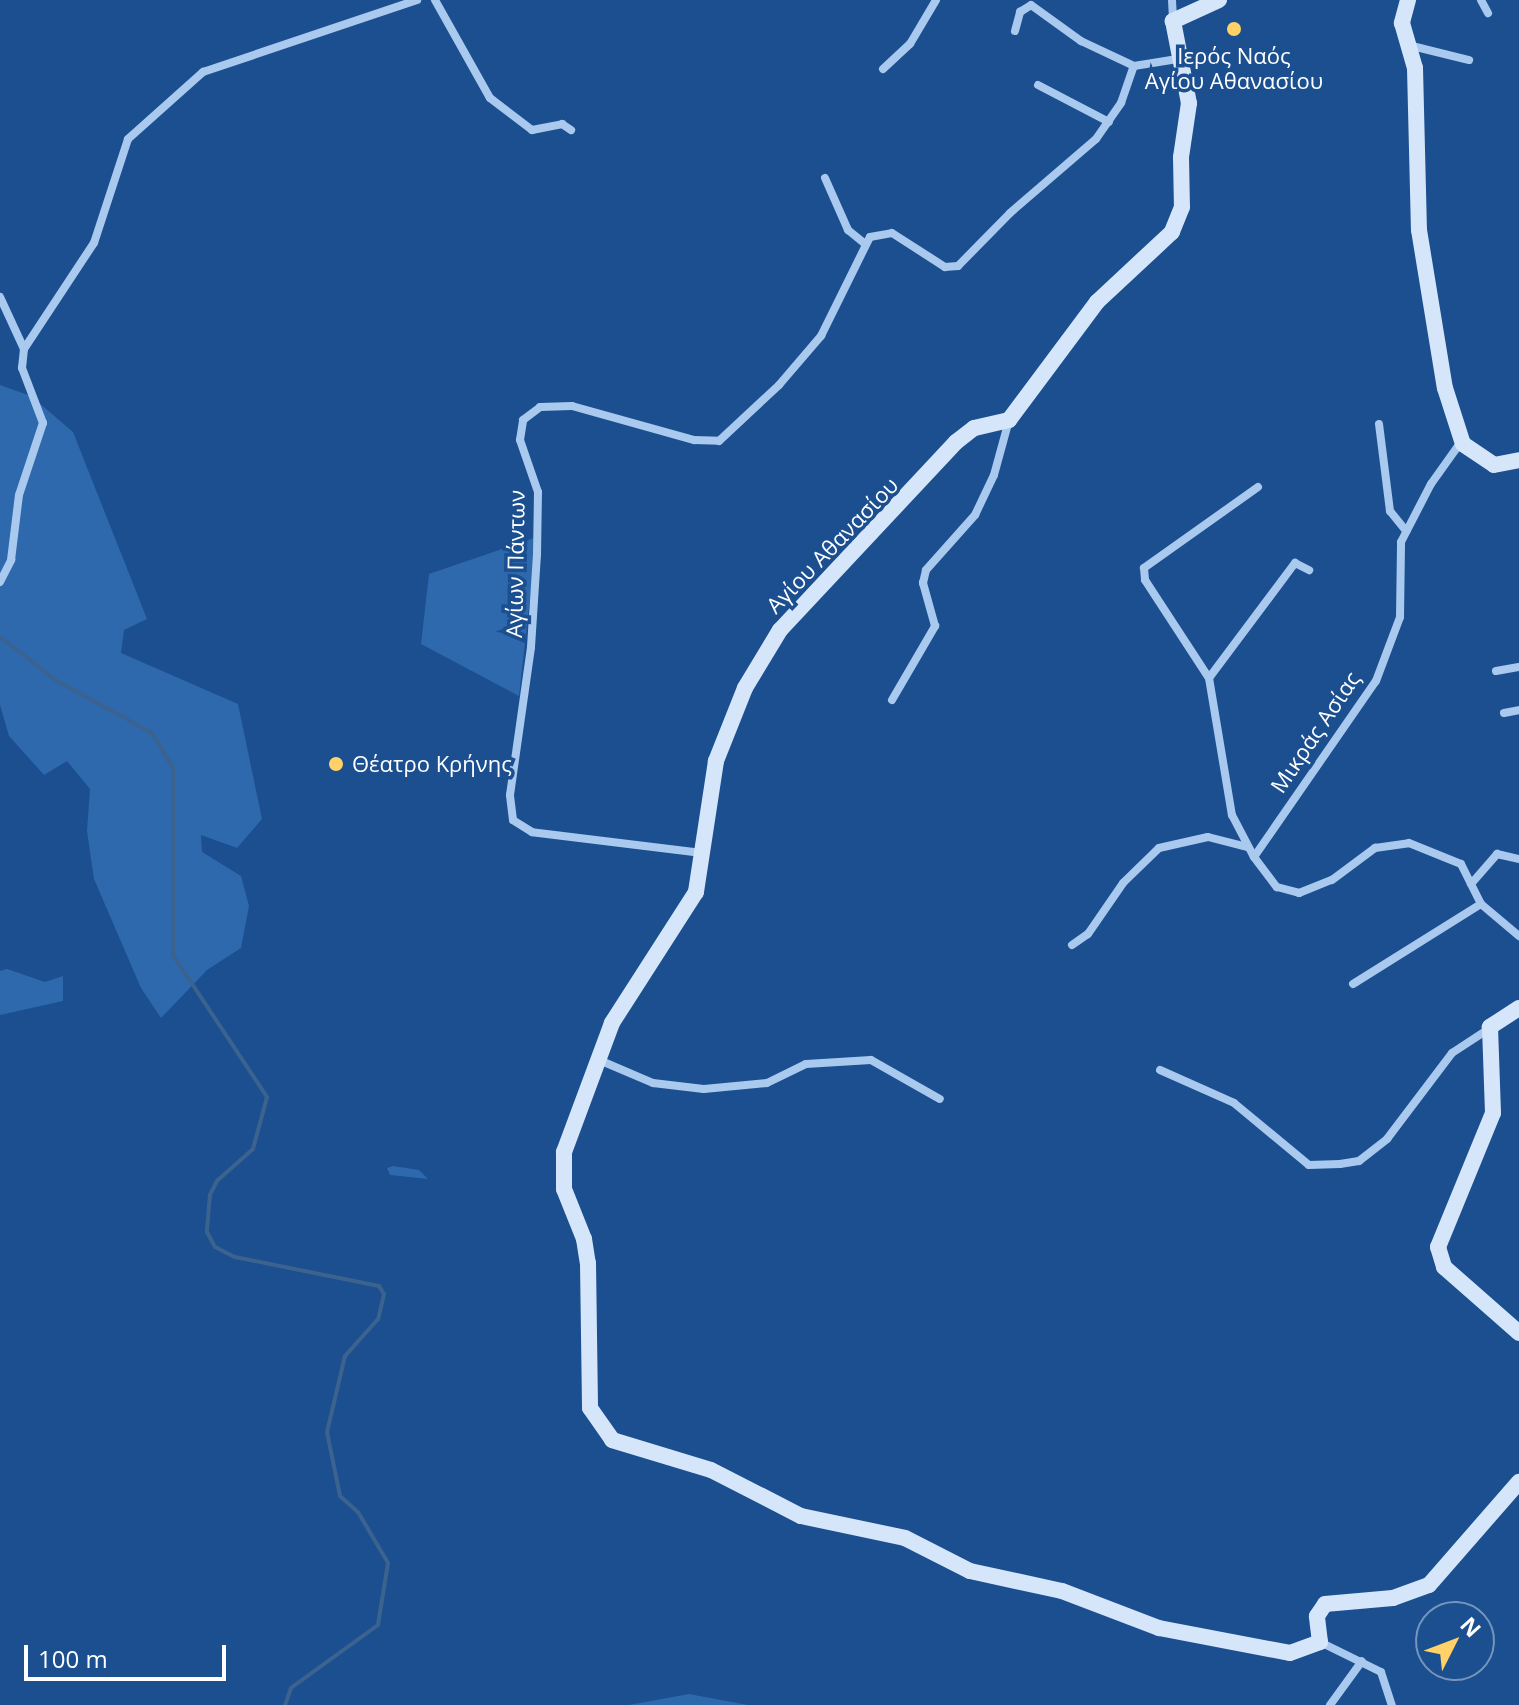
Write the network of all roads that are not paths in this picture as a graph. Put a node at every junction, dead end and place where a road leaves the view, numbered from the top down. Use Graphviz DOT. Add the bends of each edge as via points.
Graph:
graph roads {
  1 [pos="417,0"];
  2 [pos="435,0"];
  3 [pos="936,0"];
  4 [pos="1172,0"];
  5 [pos="1219,0"];
  6 [pos="1408,0"];
  7 [pos="1481,0"];
  8 [pos="1488,13"];
  9 [pos="1173,21"];
  10 [pos="1015,31"];
  11 [pos="1408,45"];
  12 [pos="1177,59"];
  13 [pos="1469,60"];
  14 [pos="1134,66"];
  15 [pos="883,69"];
  16 [pos="1038,85"];
  17 [pos="1109,122"];
  18 [pos="571,130"];
  19 [pos="825,178"];
  20 [pos="865,244"];
  21 [pos="0,297"];
  22 [pos="24,349"];
  23 [pos="1009,420"];
  24 [pos="1379,424"];
  25 [pos="1461,442"];
  26 [pos="1517,465"];
  27 [pos="1258,487"];
  28 [pos="1406,531"];
  29 [pos="1309,570"];
  30 [pos="0,582"];
  31 [pos="1519,667"];
  32 [pos="1496,671"];
  33 [pos="1209,678"];
  34 [pos="892,700"];
  35 [pos="1519,710"];
  36 [pos="1504,713"];
  37 [pos="1247,847"];
  38 [pos="702,853"];
  39 [pos="1254,857"];
  40 [pos="1519,859"];
  41 [pos="1471,884"];
  42 [pos="1481,904"];
  43 [pos="1519,936"];
  44 [pos="1072,945"];
  45 [pos="1353,984"];
  46 [pos="1519,1008"];
  47 [pos="1490,1027"];
  48 [pos="598,1060"];
  49 [pos="1160,1070"];
  50 [pos="940,1099"];
  51 [pos="1519,1333"];
  52 [pos="1519,1482"];
  53 [pos="1320,1642"];
  54 [pos="1362,1661"];
  55 [pos="1330,1705"];
  56 [pos="1392,1705"];
  1 -- 22 [label="street" via="401,10 227,62 203,72 164,102 128,139 94,243"];
  2 -- 18 [label="street" via="490,98 532,130 562,124"];
  3 -- 15 [label="street" via="910,44"];
  4 -- 9 [label="street"];
  5 -- 9 [label="street"];
  6 -- 11 [label="street" via="1402,23"];
  7 -- 8 [label="street"];
  9 -- 12 [label="street"];
  10 -- 14 [label="street" via="1020,12 1031,5 1081,41"];
  11 -- 13 [label="street"];
  11 -- 25 [label="street" via="1415,77 1420,244 1445,388"];
  12 -- 14 [label="street"];
  12 -- 23 [label="street" via="1189,103 1178,221 1155,251 1097,302"];
  14 -- 17 [label="street"];
  16 -- 17 [label="street"];
  17 -- 20 [label="street" via="1071,166 1010,213 953,269 892,233 877,233"];
  19 -- 20 [label="street" via="848,230"];
  20 -- 38 [label="street, Αγίων Πάντων" via="849,287 821,336 779,385 719,441 694,440 621,417 558,405 540,407 519,429 538,508 531,647 510,795 513,820 532,832"];
  21 -- 22 [label="street"];
  22 -- 30 [label="street" via="22,368 43,423 19,495 11,560"];
  23 -- 34 [label="street" via="994,475 975,515 926,570 923,583 935,626"];
  23 -- 38 [label="street, Αγίου Αθανασίου" via="974,428 956,442 768,647 716,761"];
  24 -- 28 [label="street" via="1390,511"];
  25 -- 26 [label="street" via="1491,464"];
  25 -- 28 [label="street, Μικράς Ασίας"];
  27 -- 33 [label="street" via="1144,568 1145,580"];
  28 -- 39 [label="street, Μικράς Ασίας" via="1399,553 1398,625 1376,681"];
  29 -- 33 [label="street" via="1295,563"];
  31 -- 32 [label="street"];
  33 -- 37 [label="street" via="1232,815"];
  35 -- 36 [label="street"];
  37 -- 39 [label="street"];
  37 -- 44 [label="street" via="1208,837 1159,848 1123,883 1088,934"];
  38 -- 48 [label="street, Αγίου Αθανασίου" via="701,876 687,911 612,1023"];
  39 -- 41 [label="street" via="1277,887 1299,893 1332,880 1375,848 1409,843 1459,863"];
  40 -- 41 [label="street" via="1497,854"];
  41 -- 42 [label="street"];
  42 -- 43 [label="street"];
  42 -- 45 [label="street"];
  46 -- 47 [label="street"];
  47 -- 49 [label="street" via="1452,1053 1387,1139 1359,1161 1340,1164 1309,1165 1234,1103"];
  47 -- 51 [label="street" via="1493,1113 1438,1247 1444,1267"];
  48 -- 50 [label="street" via="653,1083 704,1089 767,1083 806,1064 871,1060"];
  48 -- 53 [label="street, Αγίου Αθανασίου" via="564,1152 564,1189 588,1263 590,1408 612,1440 711,1470 801,1516 905,1538 970,1571 1062,1591 1159,1628 1290,1653"];
  52 -- 53 [label="street" via="1424,1589 1319,1608"];
  53 -- 54 [label="street"];
  54 -- 55 [label="street"];
  54 -- 56 [label="street" via="1386,1678"];
}
